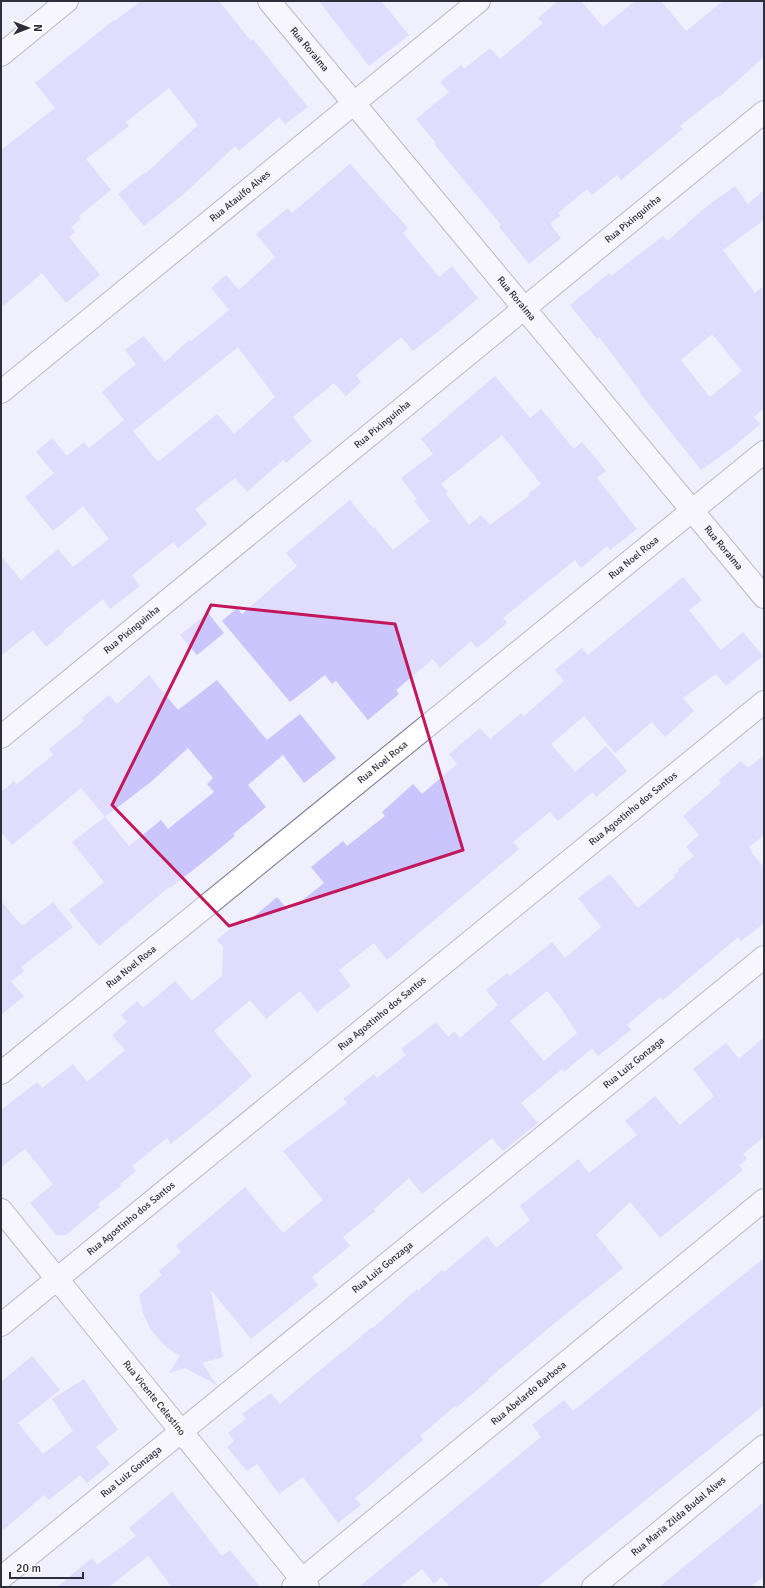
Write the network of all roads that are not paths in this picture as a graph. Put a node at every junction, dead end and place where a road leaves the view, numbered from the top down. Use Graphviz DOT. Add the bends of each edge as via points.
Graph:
graph roads {
  1 [pos="67,1"];
  2 [pos="269,1"];
  3 [pos="479,1"];
  4 [pos="1,55"];
  5 [pos="354,103"];
  6 [pos="764,112"];
  7 [pos="524,308"];
  8 [pos="1,392"];
  9 [pos="764,452"];
  10 [pos="692,510"];
  11 [pos="764,597"];
  12 [pos="764,702"];
  13 [pos="1,737"];
  14 [pos="764,957"];
  15 [pos="1,1073"];
  16 [pos="764,1200"];
  17 [pos="1,1210"];
  18 [pos="58,1279"];
  19 [pos="1,1325"];
  20 [pos="181,1432"];
  21 [pos="764,1446"];
  22 [pos="1,1578"];
  23 [pos="301,1584"];
  24 [pos="594,1587"];
  1 -- 4 [label="street"];
  2 -- 5 [label="street, Rua Roraima"];
  3 -- 5 [label="street, Rua Ataulfo Alves"];
  5 -- 7 [label="street, Rua Roraima"];
  5 -- 8 [label="street, Rua Ataulfo Alves"];
  6 -- 7 [label="street, Rua Pixinguinha"];
  7 -- 10 [label="street, Rua Roraima"];
  7 -- 13 [label="street, Rua Pixinguinha"];
  9 -- 10 [label="street, Rua Noel Rosa"];
  10 -- 11 [label="street, Rua Roraima"];
  10 -- 15 [label="street, Rua Noel Rosa"];
  12 -- 18 [label="street, Rua Agostinho dos Santos"];
  14 -- 20 [label="street, Rua Luiz Gonzaga"];
  16 -- 23 [label="street, Rua Abelardo Barbosa"];
  17 -- 18 [label="street, Rua Vicente Celestino"];
  18 -- 19 [label="street, Rua Agostinho dos Santos"];
  18 -- 20 [label="street, Rua Vicente Celestino"];
  20 -- 22 [label="street, Rua Luiz Gonzaga"];
  20 -- 23 [label="street, Rua Vicente Celestino"];
  21 -- 24 [label="street, Rua Maria Zilda Budal Alves"];
}
